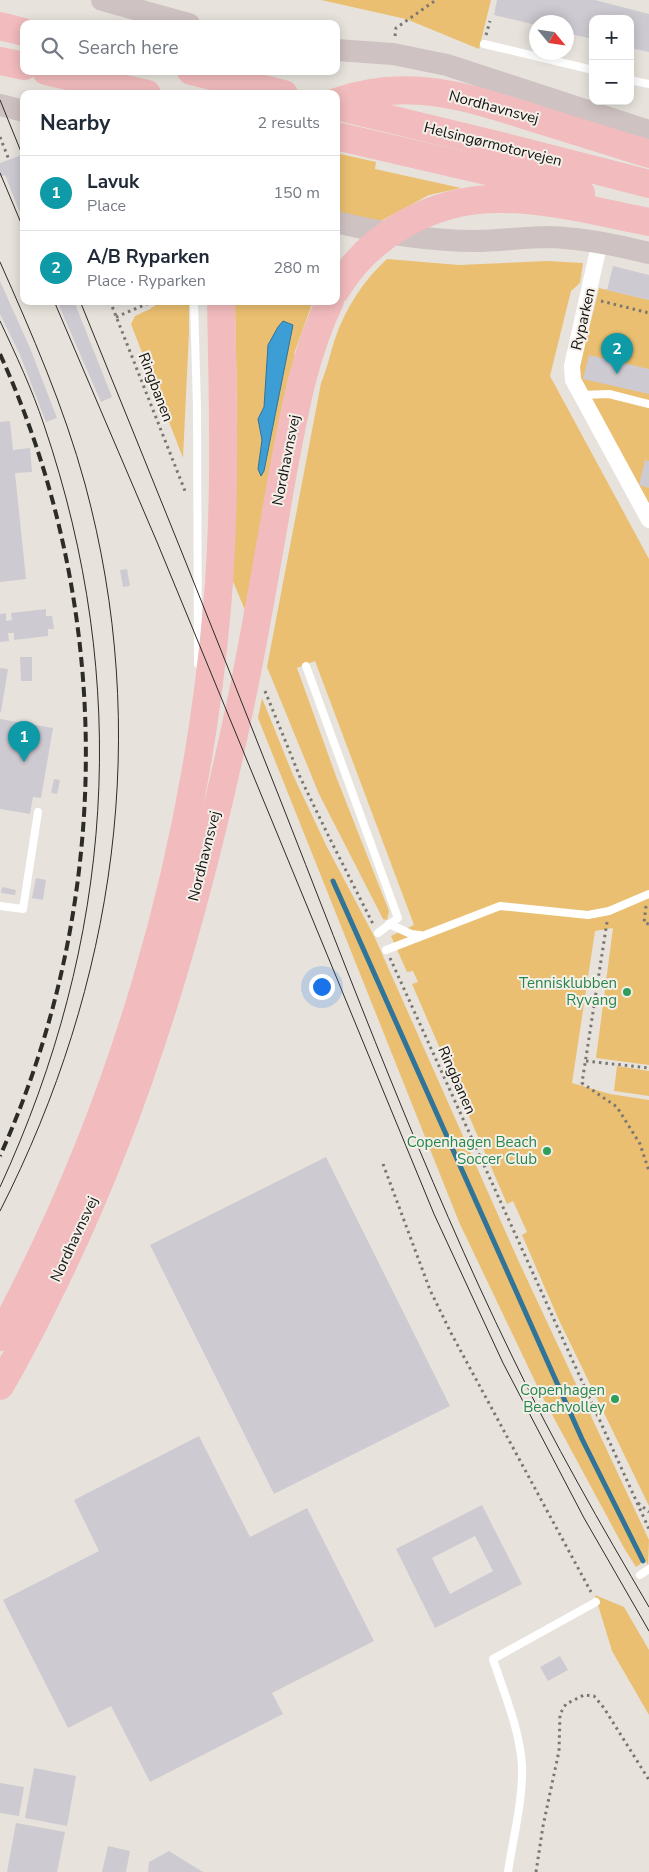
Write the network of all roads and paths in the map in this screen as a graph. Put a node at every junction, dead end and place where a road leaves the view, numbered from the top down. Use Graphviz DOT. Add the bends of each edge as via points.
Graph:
graph roads {
  1 [pos="102,0"];
  2 [pos="436,0"];
  3 [pos="174,20"];
  4 [pos="0,26"];
  5 [pos="20,31"];
  6 [pos="484,44"];
  7 [pos="340,50"];
  8 [pos="394,54"];
  9 [pos="0,61"];
  10 [pos="20,65"];
  11 [pos="589,69"];
  12 [pos="64,75"];
  13 [pos="207,75"];
  14 [pos="634,81"];
  15 [pos="649,84"];
  16 [pos="129,90"];
  17 [pos="268,90"];
  18 [pos="340,101"];
  19 [pos="0,105"];
  20 [pos="340,107"];
  21 [pos="20,110"];
  22 [pos="649,130"];
  23 [pos="0,137"];
  24 [pos="340,137"];
  25 [pos="649,154"];
  26 [pos="9,160"];
  27 [pos="649,184"];
  28 [pos="649,210"];
  29 [pos="649,222"];
  30 [pos="340,223"];
  31 [pos="600,242"];
  32 [pos="649,253"];
  33 [pos="340,285"];
  34 [pos="587,298"];
  35 [pos="112,305"];
  36 [pos="144,305"];
  37 [pos="194,305"];
  38 [pos="221,305"];
  39 [pos="328,305"];
  40 [pos="649,313"];
  41 [pos="116,317"];
  42 [pos="581,394"];
  43 [pos="649,404"];
  44 [pos="180,480"];
  45 [pos="646,510"];
  46 [pos="306,666"];
  47 [pos="198,672"];
  48 [pos="267,696"];
  49 [pos="198,702"];
  50 [pos="197,760"];
  51 [pos="38,812"];
  52 [pos="649,894"];
  53 [pos="0,906"];
  54 [pos="609,911"];
  55 [pos="390,924"];
  56 [pos="649,924"];
  57 [pos="378,933"];
  58 [pos="425,935"];
  59 [pos="386,950"];
  60 [pos="586,1060"];
  61 [pos="649,1068"];
  62 [pos="383,1164"];
  63 [pos="649,1171"];
  64 [pos="0,1337"];
  65 [pos="1,1383"];
  66 [pos="638,1503"];
  67 [pos="649,1512"];
  68 [pos="649,1529"];
  69 [pos="649,1569"];
  70 [pos="640,1575"];
  71 [pos="596,1602"];
  72 [pos="649,1780"];
  73 [pos="508,1872"];
  74 [pos="536,1872"];
  1 -- 3 [label="street"];
  2 -- 8 [label="path" via="396,28"];
  4 -- 5 [label="highway"];
  6 -- 11 [label="lane"];
  7 -- 8 [label="street"];
  8 -- 22 [label="street" via="447,65"];
  9 -- 10 [label="highway"];
  12 -- 16 [label="highway"];
  13 -- 17 [label="highway"];
  14 -- 15 [label="lane"];
  18 -- 25 [label="highway, Nordhavnsvej" via="382,91 420,90 471,98"];
  19 -- 21 [label="street"];
  20 -- 27 [label="highway, Helsingørmotorvejen"];
  23 -- 26 [label="path"];
  24 -- 28 [label="highway, Helsingørmotorvejen"];
  29 -- 33 [label="highway" via="514,200 477,200 451,205 416,218 385,236 360,258"];
  30 -- 31 [label="street" via="428,238 475,241 547,237"];
  31 -- 32 [label="street"];
  31 -- 34 [label="street, Ryparken"];
  34 -- 40 [label="path"];
  34 -- 42 [label="street, Ryparken" via="572,366 573,380"];
  35 -- 41 [label="path, Ringbanen"];
  36 -- 41 [label="path"];
  37 -- 47 [label="lane"];
  38 -- 50 [label="highway, Nordhavnsvej" via="224,443 221,551 207,700"];
  39 -- 65 [label="highway, Nordhavnsvej" via="304,370 243,690 208,847 174,974 137,1087 85,1218"];
  41 -- 44 [label="path, Ringbanen"];
  42 -- 43 [label="lane" via="609,394"];
  42 -- 45 [label="street, Ryparken"];
  46 -- 55 [label="lane" via="398,918"];
  48 -- 57 [label="path" via="304,786"];
  49 -- 50 [label="lane"];
  50 -- 64 [label="highway, Nordhavnsvej" via="170,894 130,1035 73,1186"];
  51 -- 53 [label="lane" via="23,909"];
  52 -- 54 [label="lane"];
  52 -- 56 [label="path" via="644,923"];
  54 -- 58 [label="lane" via="588,915 500,906"];
  54 -- 60 [label="path"];
  55 -- 57 [label="lane"];
  55 -- 58 [label="lane" via="411,934"];
  58 -- 59 [label="lane"];
  59 -- 66 [label="path, Ringbanen"];
  60 -- 61 [label="path"];
  60 -- 63 [label="path" via="582,1084 617,1107 640,1144"];
  62 -- 71 [label="path" via="430,1290"];
  66 -- 67 [label="path"];
  66 -- 68 [label="path, Ringbanen"];
  69 -- 70 [label="lane"];
  71 -- 73 [label="lane" via="493,1659 520,1746 522,1766"];
  72 -- 74 [label="path" via="594,1696 584,1695 566,1704 560,1714 558,1751"];
}
